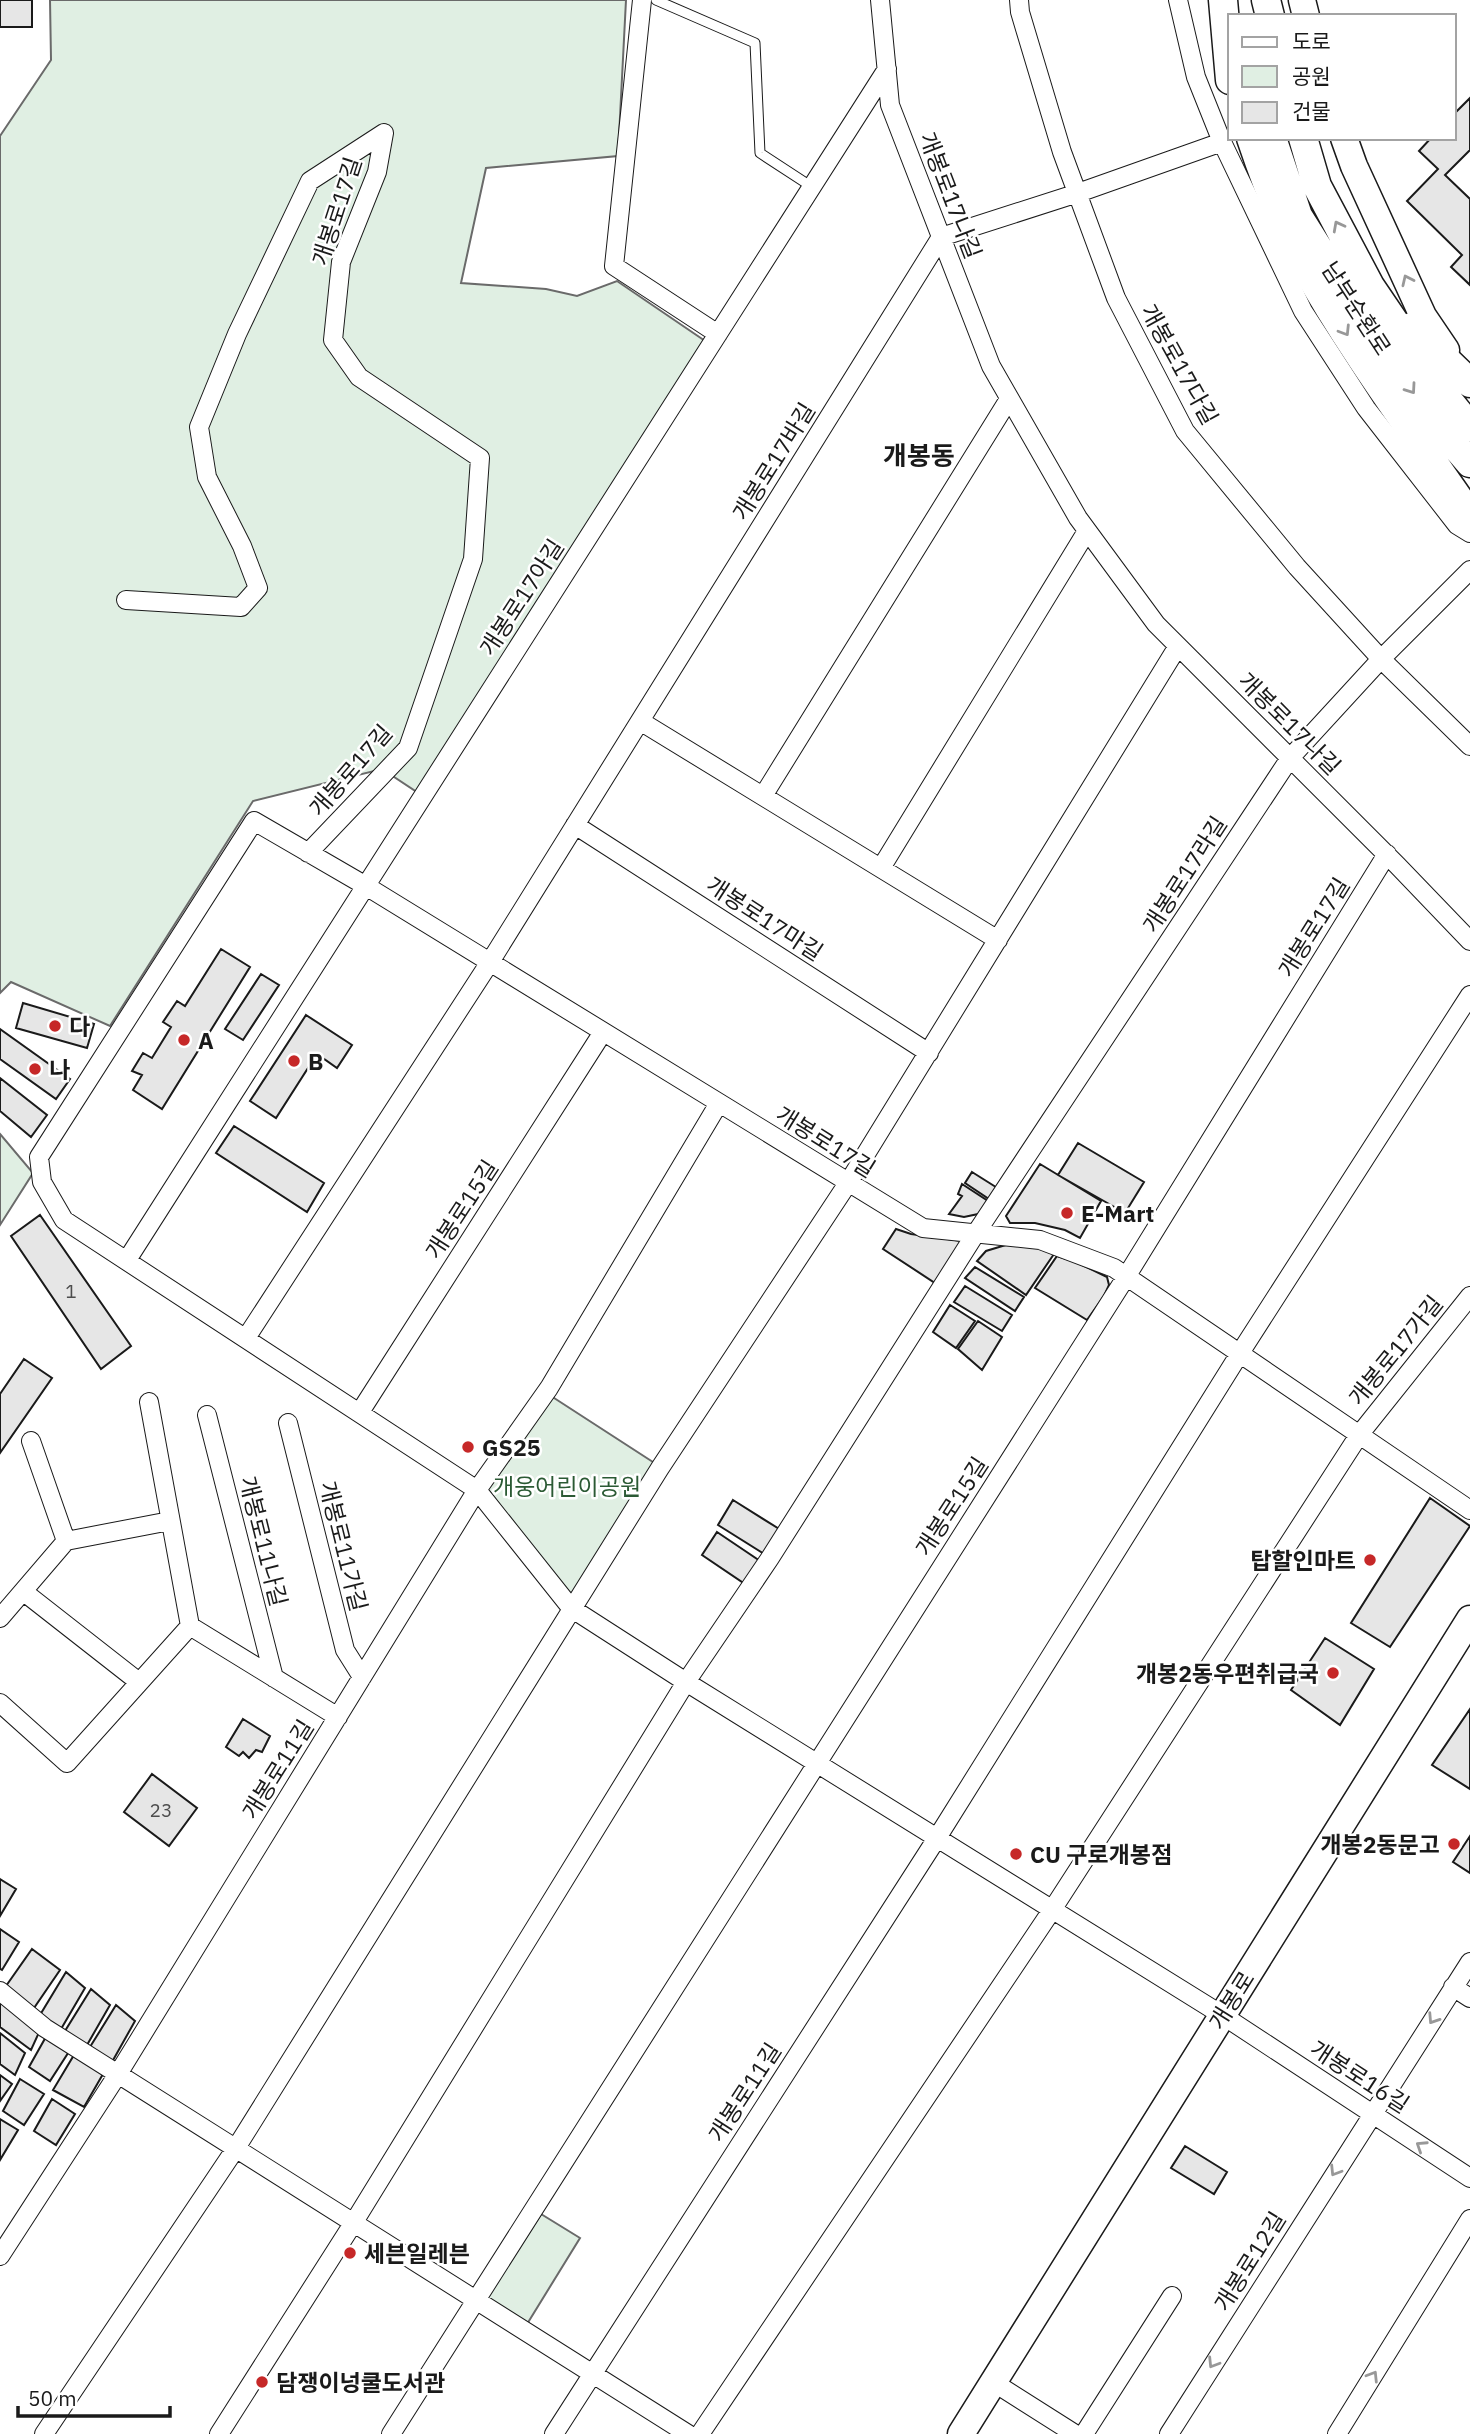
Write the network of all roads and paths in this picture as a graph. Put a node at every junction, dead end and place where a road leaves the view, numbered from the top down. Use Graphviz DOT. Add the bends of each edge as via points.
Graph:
graph roads {
  1 [pos="642,0"];
  2 [pos="656,0"];
  3 [pos="880,0"];
  4 [pos="1019,0"];
  5 [pos="1178,0"];
  6 [pos="1223,0"];
  7 [pos="1228,57"];
  8 [pos="887,69"];
  9 [pos="1252,140"];
  10 [pos="1273,140"];
  11 [pos="1304,140"];
  12 [pos="1345,140"];
  13 [pos="1222,142"];
  14 [pos="812,187"];
  15 [pos="1078,193"];
  16 [pos="942,237"];
  17 [pos="1370,286"];
  18 [pos="718,334"];
  19 [pos="1470,381"];
  20 [pos="1009,398"];
  21 [pos="1470,427"];
  22 [pos="1470,463"];
  23 [pos="1470,515"];
  24 [pos="1087,531"];
  25 [pos="1470,534"];
  26 [pos="1470,570"];
  27 [pos="126,600"];
  28 [pos="1178,646"];
  29 [pos="1381,659"];
  30 [pos="640,721"];
  31 [pos="1470,746"];
  32 [pos="1290,758"];
  33 [pos="763,796"];
  34 [pos="575,825"];
  35 [pos="308,853"];
  36 [pos="1387,854"];
  37 [pos="881,868"];
  38 [pos="366,886"];
  39 [pos="998,940"];
  40 [pos="1470,941"];
  41 [pos="490,962"];
  42 [pos="1470,995"];
  43 [pos="603,1032"];
  44 [pos="929,1053"];
  45 [pos="719,1103"];
  46 [pos="848,1183"];
  47 [pos="976,1233"];
  48 [pos="127,1260"];
  49 [pos="1126,1276"];
  50 [pos="1470,1296"];
  51 [pos="246,1338"];
  52 [pos="1240,1353"];
  53 [pos="149,1402"];
  54 [pos="360,1412"];
  55 [pos="207,1415"];
  56 [pos="288,1423"];
  57 [pos="1359,1435"];
  58 [pos="31,1441"];
  59 [pos="477,1490"];
  60 [pos="1470,1510"];
  61 [pos="170,1521"];
  62 [pos="66,1541"];
  63 [pos="24,1592"];
  64 [pos="571,1608"];
  65 [pos="0,1618"];
  66 [pos="1470,1619"];
  67 [pos="190,1626"];
  68 [pos="362,1677"];
  69 [pos="274,1678"];
  70 [pos="139,1682"];
  71 [pos="686,1682"];
  72 [pos="0,1703"];
  73 [pos="338,1717"];
  74 [pos="816,1763"];
  75 [pos="937,1838"];
  76 [pos="1052,1909"];
  77 [pos="1470,1962"];
  78 [pos="1454,1987"];
  79 [pos="0,1991"];
  80 [pos="1470,1998"];
  81 [pos="1222,2015"];
  82 [pos="118,2074"];
  83 [pos="1371,2113"];
  84 [pos="236,2148"];
  85 [pos="1470,2178"];
  86 [pos="1470,2219"];
  87 [pos="354,2222"];
  88 [pos="0,2256"];
  89 [pos="1172,2296"];
  90 [pos="477,2300"];
  91 [pos="592,2372"];
  92 [pos="993,2382"];
  93 [pos="44,2434"];
  94 [pos="219,2434"];
  95 [pos="391,2434"];
  96 [pos="554,2434"];
  97 [pos="688,2434"];
  98 [pos="700,2434"];
  99 [pos="961,2434"];
  100 [pos="1075,2434"];
  101 [pos="1084,2434"];
  102 [pos="1169,2434"];
  103 [pos="1337,2434"];
  1 -- 18 [label="street" via="614,266"];
  2 -- 14 [label="lane" via="755,43 760,153"];
  3 -- 8 [label="street, 개봉로17나길"];
  4 -- 15 [label="street, 개봉로17다길"];
  5 -- 13 [label="street" via="1196,77"];
  6 -- 7 [label="main road"];
  8 -- 14 [label="street, 개봉로17아길"];
  8 -- 16 [label="street, 개봉로17나길" via="890,105"];
  9 -- 23 [label="main road, one-way" via="1302,261"];
  10 -- 22 [label="main road, 남부순환로, one-way" via="1298,216 1383,351"];
  17 -- 11 [label="main road, 남부순환로, one-way" via="1317,186"];
  19 -- 12 [label="main road, one-way" via="1423,316"];
  13 -- 15 [label="street"];
  13 -- 25 [label="street" via="1303,312 1366,408 1457,525"];
  14 -- 18 [label="street, 개봉로17아길"];
  15 -- 16 [label="street"];
  15 -- 29 [label="street, 개봉로17다길" via="1116,298 1185,431 1297,567"];
  16 -- 20 [label="street, 개봉로17나길" via="991,366"];
  16 -- 30 [label="street, 개봉로17바길"];
  17 -- 19 [label="main road"];
  17 -- 21 [label="main road, 남부순환로"];
  18 -- 38 [label="street, 개봉로17아길"];
  20 -- 24 [label="street, 개봉로17나길"];
  20 -- 33 [label="street"];
  24 -- 28 [label="street, 개봉로17나길" via="1156,624"];
  24 -- 37 [label="street"];
  26 -- 29 [label="street, 개봉로17라길"];
  27 -- 35 [label="street, 개봉로17길" via="241,607 258,588 207,477 199,427 237,334 310,181 384,132 377,172 341,262 333,340 359,377 480,458 473,559 408,748"];
  28 -- 32 [label="street, 개봉로17나길"];
  28 -- 39 [label="street"];
  29 -- 31 [label="street, 개봉로17다길"];
  29 -- 32 [label="street, 개봉로17라길"];
  30 -- 33 [label="street"];
  30 -- 34 [label="street, 개봉로17바길"];
  32 -- 36 [label="street, 개봉로17나길"];
  32 -- 47 [label="street, 개봉로17라길"];
  33 -- 37 [label="street"];
  34 -- 41 [label="street, 개봉로17바길"];
  34 -- 44 [label="street, 개봉로17마길"];
  35 -- 38 [label="street, 개봉로17길"];
  35 -- 48 [label="street, 개봉로17길" via="254,821 39,1157 42,1182 64,1220"];
  36 -- 40 [label="street, 개봉로17나길"];
  36 -- 49 [label="street, 개봉로17길"];
  37 -- 39 [label="street"];
  38 -- 41 [label="street, 개봉로17길"];
  38 -- 48 [label="street"];
  39 -- 44 [label="street"];
  41 -- 43 [label="street, 개봉로17길"];
  41 -- 51 [label="street"];
  42 -- 52 [label="street"];
  43 -- 45 [label="street, 개봉로17길"];
  43 -- 54 [label="street, 개봉로15길"];
  44 -- 46 [label="street"];
  45 -- 46 [label="street, 개봉로17길"];
  45 -- 59 [label="street" via="549,1388"];
  46 -- 47 [label="street, 개봉로17길" via="923,1228"];
  46 -- 64 [label="street"];
  47 -- 49 [label="street, 개봉로17길" via="1041,1240"];
  47 -- 71 [label="street"];
  48 -- 51 [label="street"];
  49 -- 52 [label="street, 개봉로17길"];
  49 -- 74 [label="street, 개봉로15길"];
  50 -- 57 [label="street, 개봉로17가길"];
  51 -- 54 [label="street"];
  52 -- 57 [label="street, 개봉로17길"];
  52 -- 75 [label="street"];
  53 -- 61 [label="street"];
  54 -- 59 [label="street"];
  55 -- 69 [label="street, 개봉로11나길"];
  56 -- 68 [label="street, 개봉로11가길" via="345,1650"];
  57 -- 60 [label="street, 개봉로17길"];
  57 -- 76 [label="street"];
  58 -- 62 [label="street"];
  59 -- 64 [label="street"];
  59 -- 68 [label="street, 개봉로11길"];
  61 -- 62 [label="street"];
  61 -- 67 [label="street"];
  62 -- 63 [label="street"];
  63 -- 65 [label="street"];
  63 -- 70 [label="street"];
  64 -- 71 [label="street"];
  64 -- 84 [label="street"];
  66 -- 81 [label="main road, 개봉로"];
  67 -- 69 [label="street"];
  67 -- 70 [label="street"];
  68 -- 73 [label="street, 개봉로11길"];
  69 -- 73 [label="street"];
  70 -- 72 [label="street" via="67,1763"];
  71 -- 74 [label="street"];
  71 -- 87 [label="street"];
  73 -- 82 [label="street, 개봉로11길"];
  74 -- 75 [label="street"];
  74 -- 90 [label="street"];
  75 -- 76 [label="street"];
  75 -- 91 [label="street, 개봉로11길"];
  76 -- 81 [label="street"];
  76 -- 98 [label="street"];
  77 -- 78 [label="street, 개봉로12길"];
  78 -- 80 [label="street"];
  78 -- 83 [label="street, 개봉로12길, one-way"];
  79 -- 82 [label="street" via="45,2028"];
  81 -- 83 [label="street, 개봉로16길"];
  81 -- 92 [label="main road, 개봉로"];
  82 -- 84 [label="street"];
  82 -- 88 [label="street, 개봉로11길"];
  85 -- 83 [label="street, 개봉로16길, one-way"];
  83 -- 102 [label="street, 개봉로12길, one-way"];
  84 -- 87 [label="street"];
  84 -- 93 [label="street"];
  103 -- 86 [label="street, one-way"];
  87 -- 90 [label="street"];
  87 -- 94 [label="street"];
  89 -- 101 [label="street"];
  90 -- 91 [label="street"];
  90 -- 95 [label="street"];
  91 -- 96 [label="street, 개봉로11길"];
  91 -- 97 [label="street"];
  92 -- 99 [label="main road, 개봉로"];
  92 -- 100 [label="street"];
}
